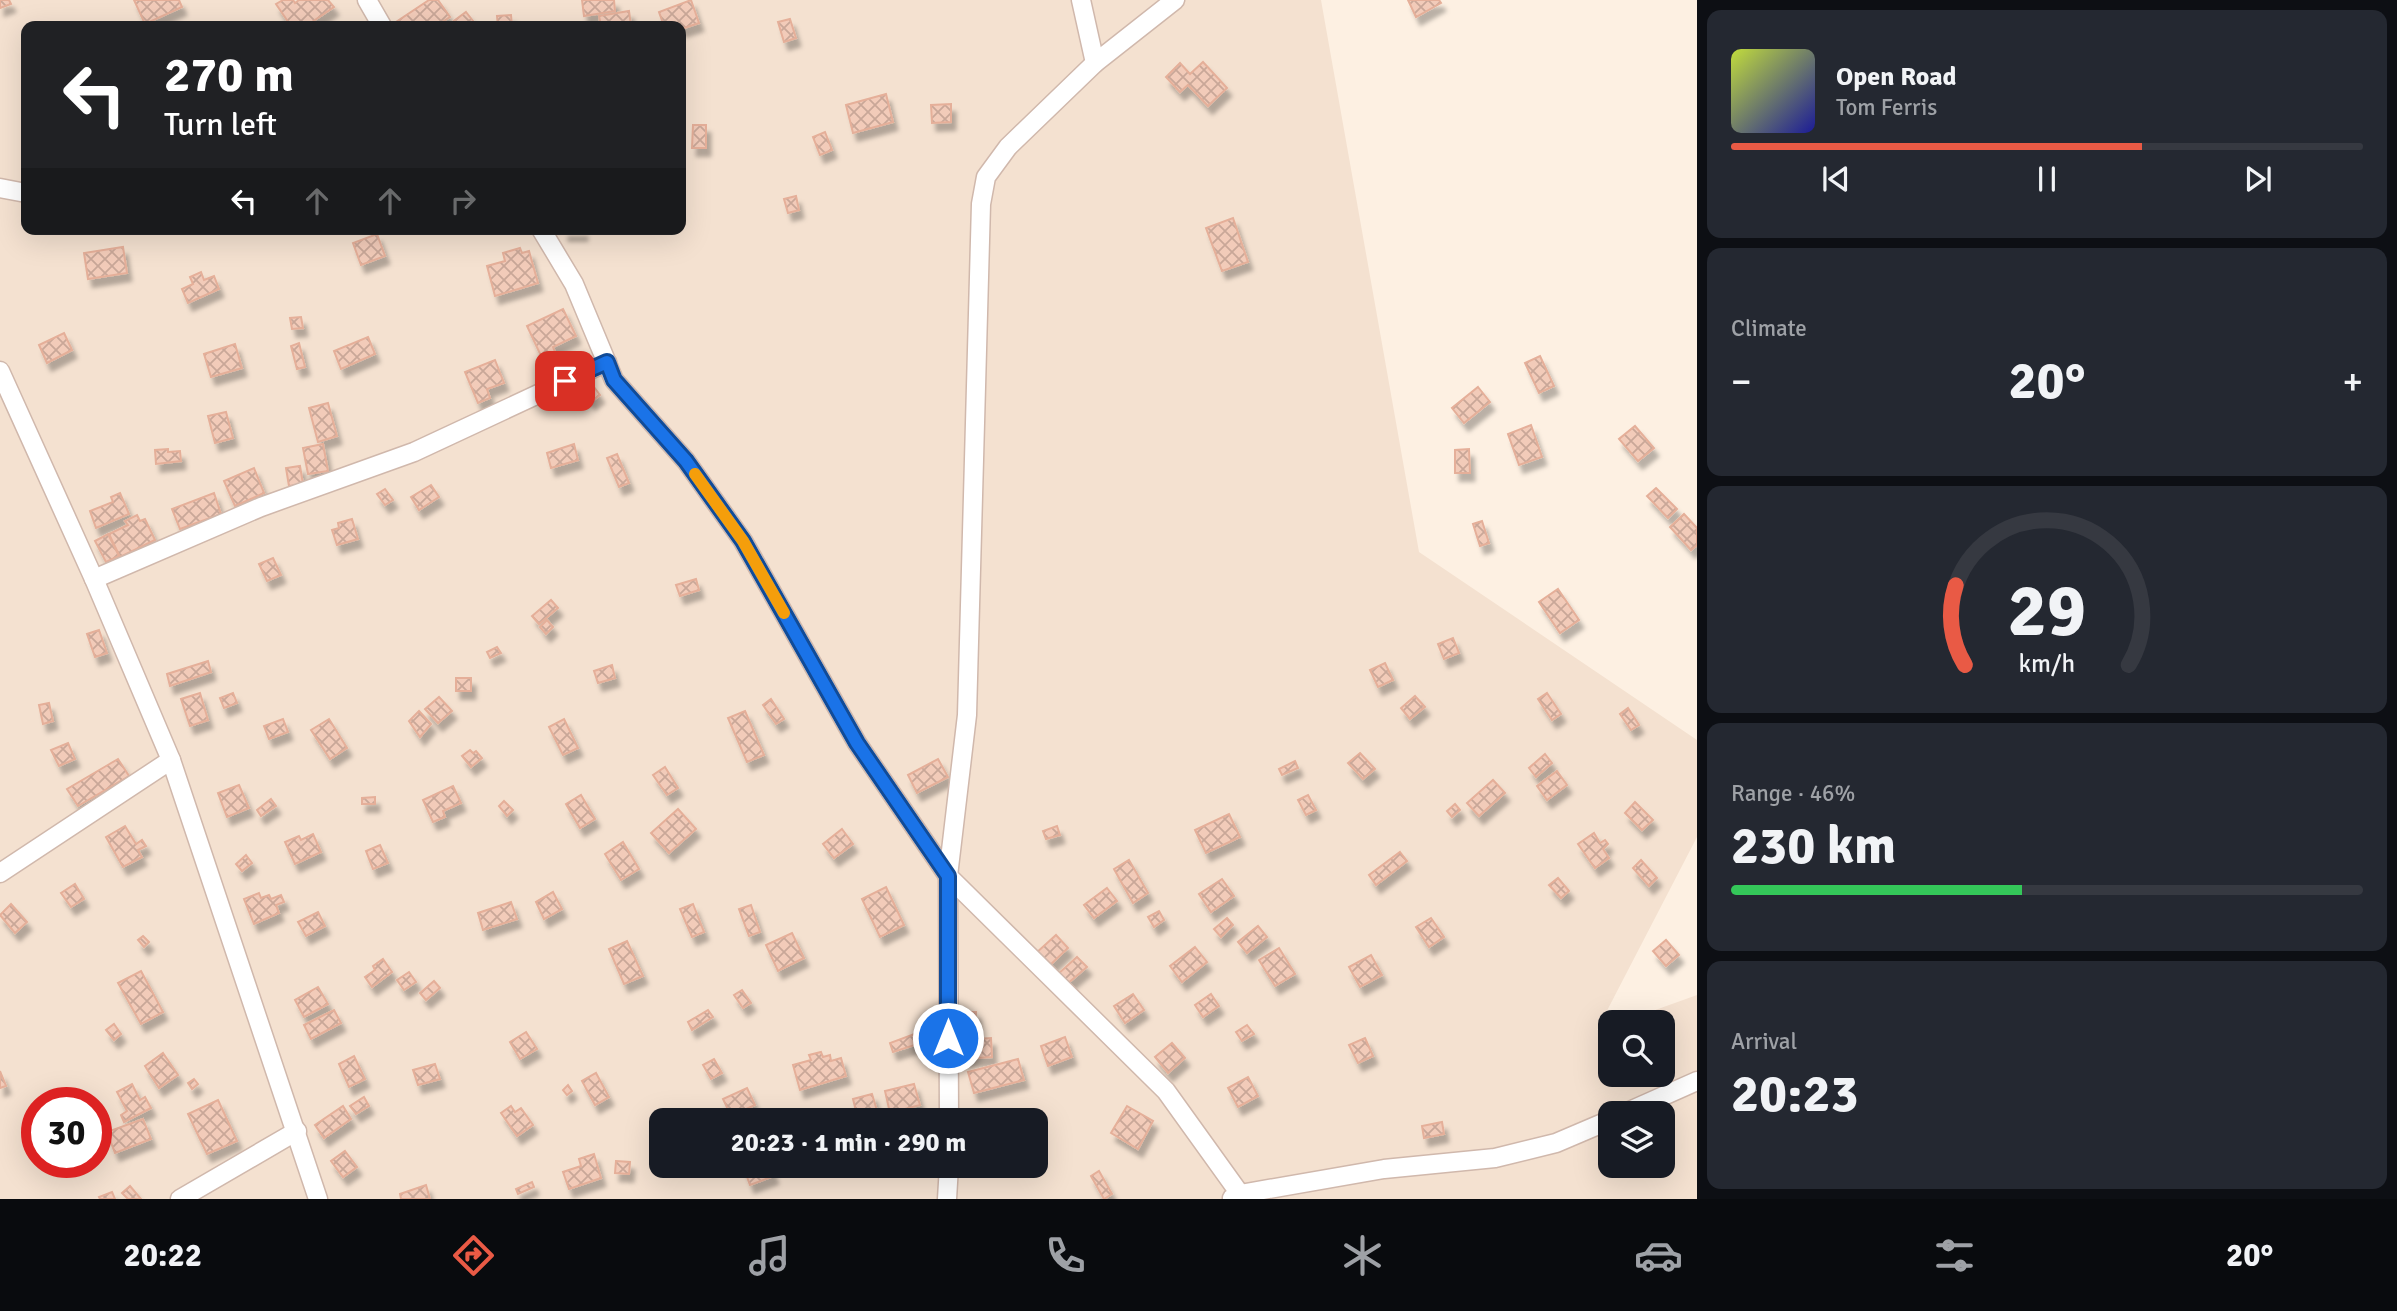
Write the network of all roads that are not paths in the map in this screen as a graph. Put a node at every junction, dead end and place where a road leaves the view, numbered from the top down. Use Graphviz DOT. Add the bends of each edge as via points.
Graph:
graph roads {
  1 [pos="367,0"];
  2 [pos="1081,0"];
  3 [pos="1175,0"];
  4 [pos="379,21"];
  5 [pos="1095,63"];
  6 [pos="0,188"];
  7 [pos="21,192"];
  8 [pos="545,235"];
  9 [pos="607,362"];
  10 [pos="2,382"];
  11 [pos="94,579"];
  12 [pos="172,760"];
  13 [pos="0,873"];
  14 [pos="948,876"];
  15 [pos="1697,1081"];
  16 [pos="1652,1101"];
  17 [pos="949,1108"];
  18 [pos="1598,1125"];
  19 [pos="297,1131"];
  20 [pos="948,1178"];
  21 [pos="1236,1196"];
  22 [pos="180,1199"];
  23 [pos="318,1199"];
  24 [pos="947,1199"];
  1 -- 4 [label="street"];
  2 -- 5 [label="street"];
  3 -- 5 [label="street"];
  5 -- 14 [label="street" via="1008,147 986,177 981,204 967,715"];
  6 -- 7 [label="street"];
  8 -- 9 [label="street" via="574,284"];
  9 -- 11 [label="street" via="414,452 261,507"];
  9 -- 14 [label="street" via="614,380 686,461 743,541 857,743"];
  10 -- 11 [label="street"];
  11 -- 12 [label="street"];
  12 -- 13 [label="street"];
  12 -- 19 [label="street"];
  14 -- 17 [label="street"];
  14 -- 21 [label="street" via="1166,1091"];
  15 -- 16 [label="street"];
  18 -- 21 [label="street" via="1556,1143 1494,1158 1384,1169"];
  19 -- 22 [label="street"];
  19 -- 23 [label="street"];
  20 -- 24 [label="street"];
}
